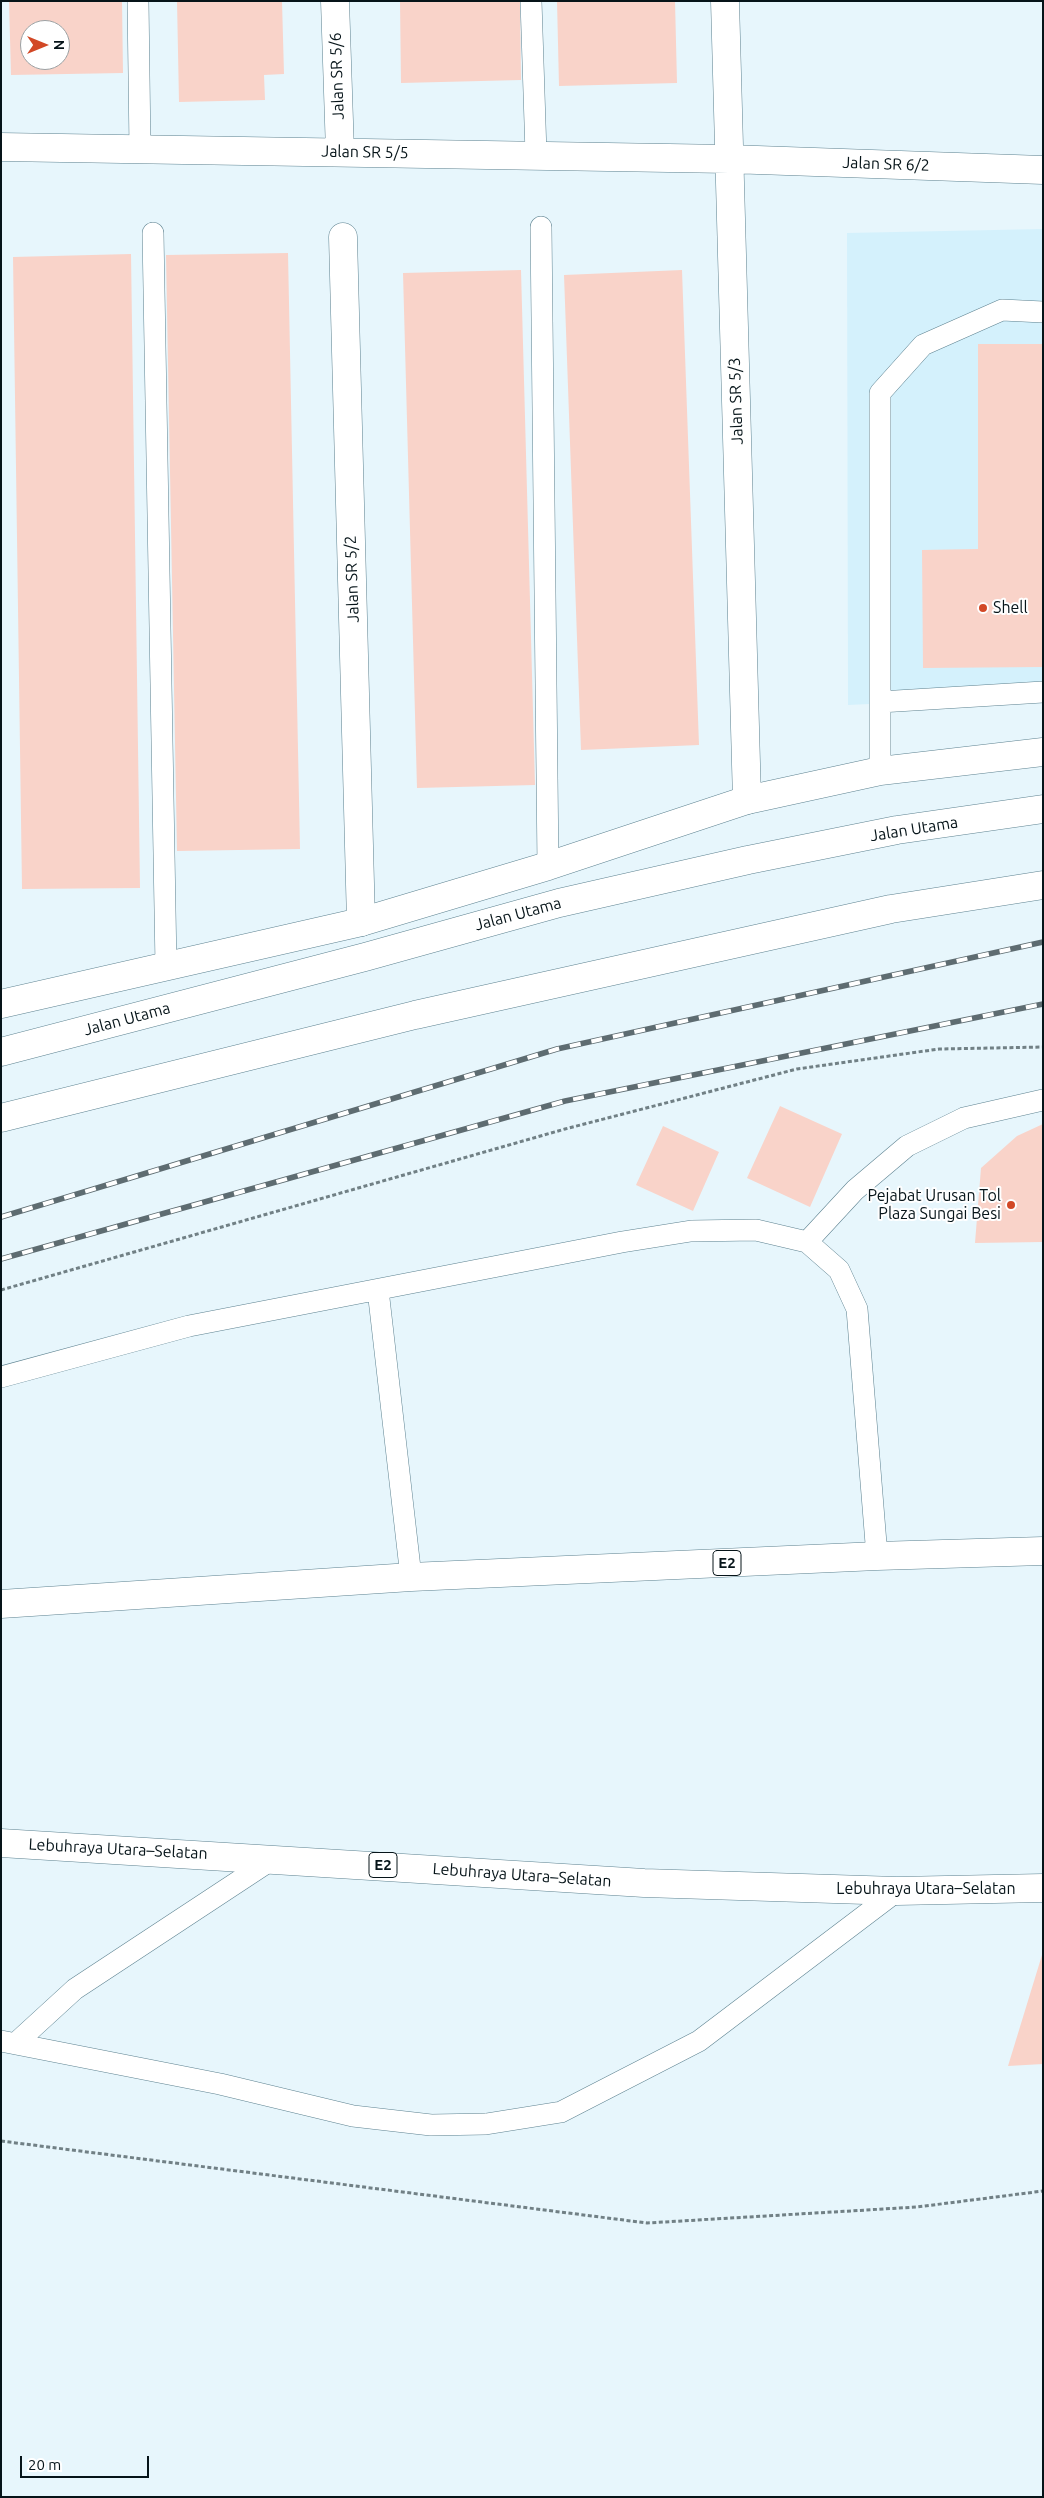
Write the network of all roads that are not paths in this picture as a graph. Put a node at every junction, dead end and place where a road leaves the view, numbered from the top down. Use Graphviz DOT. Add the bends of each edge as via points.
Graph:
graph roads {
  1 [pos="138,1"];
  2 [pos="335,1"];
  3 [pos="531,1"];
  4 [pos="725,1"];
  5 [pos="1,146"];
  6 [pos="140,149"];
  7 [pos="340,152"];
  8 [pos="536,154"];
  9 [pos="729,159"];
  10 [pos="1043,170"];
  11 [pos="541,227"];
  12 [pos="153,233"];
  13 [pos="342,237"];
  14 [pos="1043,312"];
  15 [pos="1043,692"];
  16 [pos="880,702"];
  17 [pos="1043,752"];
  18 [pos="880,770"];
  19 [pos="747,800"];
  20 [pos="1043,809"];
  21 [pos="548,866"];
  22 [pos="1043,885"];
  23 [pos="361,922"];
  24 [pos="166,966"];
  25 [pos="1,1004"];
  26 [pos="1,1052"];
  27 [pos="1043,1100"];
  28 [pos="1,1118"];
  29 [pos="807,1242"];
  30 [pos="378,1290"];
  31 [pos="1,1377"];
  32 [pos="1043,1551"];
  33 [pos="877,1556"];
  34 [pos="411,1577"];
  35 [pos="1,1604"];
  36 [pos="1,1843"];
  37 [pos="274,1858"];
  38 [pos="1043,1888"];
  39 [pos="897,1891"];
  40 [pos="8,2042"];
  1 -- 6 [label="lane"];
  2 -- 7 [label="main road, Jalan SR 5/6"];
  3 -- 8 [label="lane"];
  4 -- 9 [label="main road, Jalan SR 5/3"];
  5 -- 6 [label="main road, Jalan SR 5/5"];
  6 -- 7 [label="main road, Jalan SR 5/5"];
  7 -- 8 [label="main road, Jalan SR 5/5"];
  8 -- 9 [label="main road, Jalan SR 5/5"];
  9 -- 10 [label="main road, Jalan SR 6/2"];
  9 -- 19 [label="main road, Jalan SR 5/3"];
  11 -- 21 [label="lane"];
  12 -- 24 [label="lane"];
  13 -- 23 [label="main road, Jalan SR 5/2"];
  14 -- 16 [label="lane" via="1002,310 923,345 880,393"];
  15 -- 16 [label="lane"];
  16 -- 18 [label="lane"];
  17 -- 18 [label="main road"];
  18 -- 19 [label="main road"];
  19 -- 21 [label="main road"];
  20 -- 26 [label="main road, Jalan Utama" via="887,832 569,901"];
  21 -- 23 [label="main road"];
  22 -- 28 [label="main road" via="891,909 424,1013"];
  23 -- 24 [label="main road"];
  24 -- 25 [label="main road"];
  27 -- 29 [label="lane" via="964,1118 907,1146 855,1190"];
  29 -- 30 [label="lane" via="756,1230 692,1231"];
  29 -- 33 [label="lane" via="839,1270 857,1309"];
  30 -- 31 [label="lane" via="190,1326"];
  30 -- 34 [label="lane"];
  32 -- 33 [label="main road, E2"];
  33 -- 34 [label="main road, E2"];
  34 -- 35 [label="main road, E2"];
  36 -- 37 [label="main road, Lebuhraya Utara–Selatan / E2"];
  37 -- 39 [label="main road, Lebuhraya Utara–Selatan / E2" via="644,1883"];
  37 -- 40 [label="lane" via="75,1989"];
  38 -- 39 [label="main road, Lebuhraya Utara–Selatan / E2"];
  39 -- 40 [label="lane" via="699,2041 561,2112 486,2124 431,2125 352,2116 220,2084"];
}
